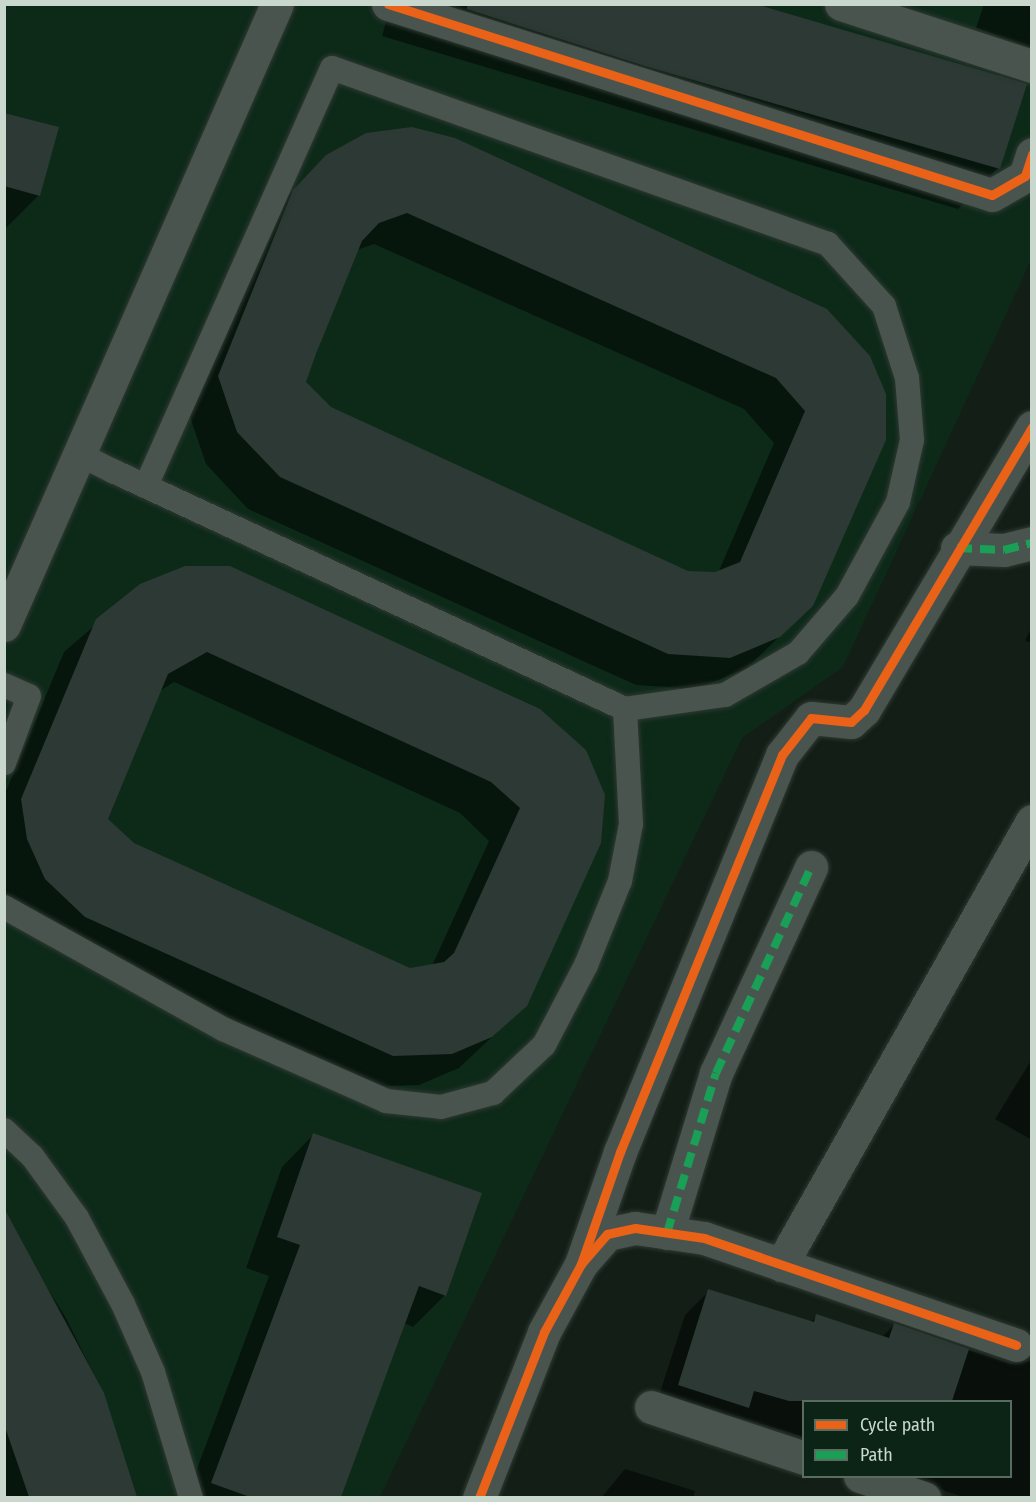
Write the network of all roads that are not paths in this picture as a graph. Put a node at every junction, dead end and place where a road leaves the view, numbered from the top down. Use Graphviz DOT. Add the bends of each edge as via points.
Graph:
graph roads {
  1 [pos="277,4"];
  2 [pos="841,4"];
  3 [pos="389,5"];
  4 [pos="1032,66"];
  5 [pos="1032,154"];
  6 [pos="1032,427"];
  7 [pos="83,456"];
  8 [pos="146,486"];
  9 [pos="1032,543"];
  10 [pos="957,548"];
  11 [pos="4,625"];
  12 [pos="4,685"];
  13 [pos="625,709"];
  14 [pos="4,763"];
  15 [pos="1032,821"];
  16 [pos="811,867"];
  17 [pos="4,907"];
  18 [pos="4,1130"];
  19 [pos="667,1233"];
  20 [pos="581,1264"];
  21 [pos="781,1264"];
  22 [pos="1016,1345"];
  23 [pos="651,1407"];
  24 [pos="802,1457"];
  25 [pos="866,1478"];
  26 [pos="191,1497"];
  27 [pos="479,1497"];
  28 [pos="924,1497"];
  1 -- 7 [label="street"];
  2 -- 4 [label="street"];
  3 -- 5 [label="street" via="992,195 1024,176"];
  6 -- 10 [label="street"];
  7 -- 8 [label="lane"];
  7 -- 11 [label="street"];
  8 -- 13 [label="lane"];
  8 -- 13 [label="lane" via="332,68 828,244 884,306 907,378 912,440 898,502 847,596 798,653 725,695"];
  9 -- 10 [label="street" via="1004,550"];
  10 -- 20 [label="street" via="864,710 851,722 812,718 782,755 628,1131"];
  12 -- 14 [label="lane" via="29,696"];
  13 -- 17 [label="lane" via="631,824 620,881 586,965 544,1045 493,1093 441,1107 386,1101 223,1029"];
  15 -- 21 [label="street"];
  16 -- 19 [label="street" via="716,1073"];
  18 -- 26 [label="lane" via="32,1156 77,1218 123,1304 153,1372"];
  19 -- 20 [label="street" via="635,1228 607,1234"];
  19 -- 21 [label="street" via="704,1238"];
  20 -- 27 [label="street" via="544,1332"];
  21 -- 22 [label="street"];
  23 -- 24 [label="street"];
  25 -- 28 [label="street"];
}
